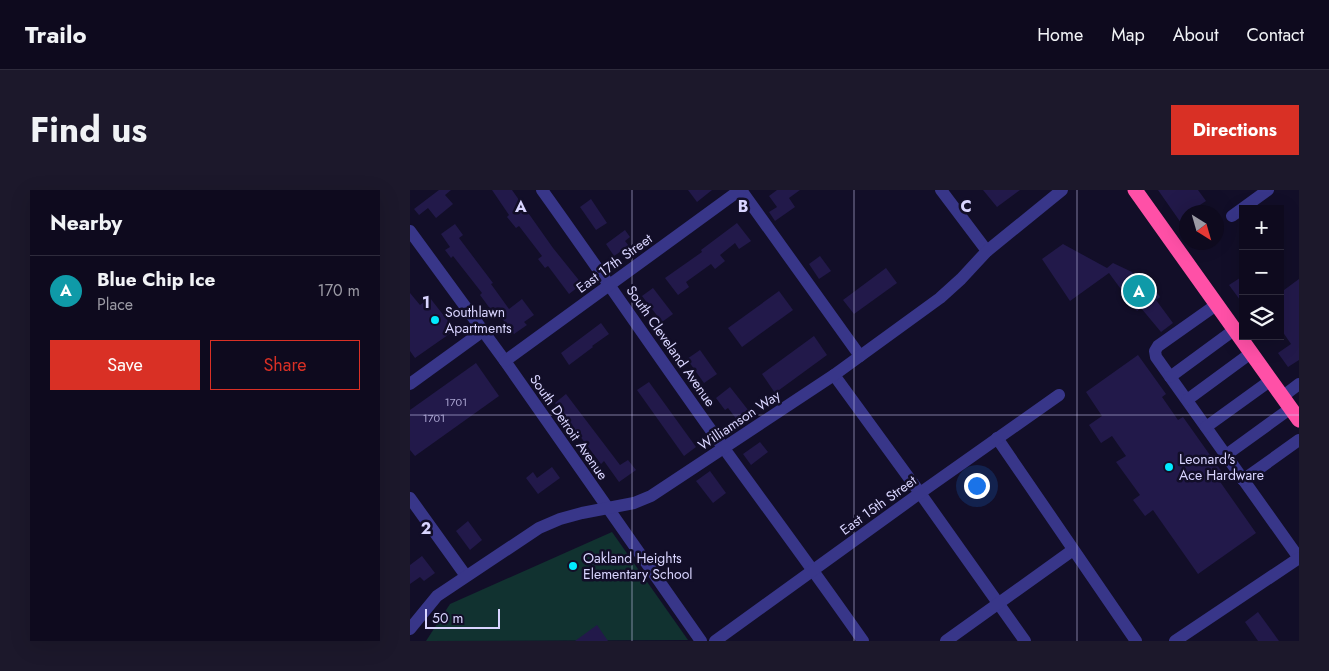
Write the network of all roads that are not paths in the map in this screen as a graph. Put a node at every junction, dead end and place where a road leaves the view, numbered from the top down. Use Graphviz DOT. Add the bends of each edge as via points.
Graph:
graph roads {
  1 [pos="542,190"];
  2 [pos="740,190"];
  3 [pos="940,190"];
  4 [pos="1062,190"];
  5 [pos="1135,190"];
  6 [pos="1268,190"];
  7 [pos="1232,216"];
  8 [pos="410,231"];
  9 [pos="987,251"];
  10 [pos="610,284"];
  11 [pos="1216,305"];
  12 [pos="1234,330"];
  13 [pos="483,331"];
  14 [pos="1251,352"];
  15 [pos="860,356"];
  16 [pos="505,361"];
  17 [pos="834,375"];
  18 [pos="1170,377"];
  19 [pos="1271,380"];
  20 [pos="410,384"];
  21 [pos="1299,384"];
  22 [pos="1059,395"];
  23 [pos="1187,400"];
  24 [pos="1291,408"];
  25 [pos="1206,427"];
  26 [pos="997,438"];
  27 [pos="1299,440"];
  28 [pos="724,448"];
  29 [pos="1226,455"];
  30 [pos="1243,480"];
  31 [pos="920,493"];
  32 [pos="410,498"];
  33 [pos="607,509"];
  34 [pos="1074,550"];
  35 [pos="1299,558"];
  36 [pos="814,570"];
  37 [pos="466,576"];
  38 [pos="999,603"];
  39 [pos="410,629"];
  40 [pos="701,641"];
  41 [pos="715,641"];
  42 [pos="862,641"];
  43 [pos="946,641"];
  44 [pos="1024,641"];
  45 [pos="1136,641"];
  46 [pos="1176,641"];
  1 -- 10 [label="street, South Cleveland Avenue"];
  2 -- 10 [label="street, East 17th Street"];
  2 -- 15 [label="street"];
  3 -- 9 [label="street"];
  4 -- 9 [label="street, Williamson Way"];
  5 -- 11 [label="highway"];
  6 -- 7 [label="street"];
  8 -- 13 [label="street, South Detroit Avenue"];
  9 -- 15 [label="street, Williamson Way" via="940,298"];
  10 -- 16 [label="street, East 17th Street"];
  10 -- 28 [label="street, South Cleveland Avenue"];
  11 -- 12 [label="highway"];
  11 -- 18 [label="street" via="1156,349 1156,357"];
  12 -- 14 [label="highway"];
  12 -- 18 [label="street"];
  13 -- 16 [label="street, South Detroit Avenue"];
  13 -- 20 [label="street"];
  14 -- 19 [label="highway"];
  14 -- 23 [label="street"];
  15 -- 17 [label="street, Williamson Way"];
  16 -- 33 [label="street, South Detroit Avenue"];
  17 -- 28 [label="street, Williamson Way"];
  17 -- 31 [label="street"];
  18 -- 23 [label="street"];
  19 -- 24 [label="highway"];
  19 -- 25 [label="street"];
  21 -- 24 [label="street"];
  22 -- 26 [label="street, East 15th Street"];
  23 -- 25 [label="street"];
  24 -- 29 [label="street"];
  25 -- 29 [label="street"];
  26 -- 31 [label="street, East 15th Street"];
  26 -- 34 [label="street"];
  27 -- 30 [label="street"];
  28 -- 33 [label="street, Williamson Way" via="651,496 634,504"];
  28 -- 36 [label="street, South Cleveland Avenue"];
  29 -- 30 [label="street"];
  30 -- 35 [label="street"];
  31 -- 36 [label="street, East 15th Street"];
  31 -- 38 [label="street"];
  32 -- 37 [label="street"];
  33 -- 37 [label="street, Williamson Way" via="560,519 539,528"];
  33 -- 40 [label="street, South Detroit Avenue"];
  34 -- 38 [label="street"];
  34 -- 45 [label="street"];
  35 -- 46 [label="street"];
  36 -- 41 [label="street, East 15th Street"];
  36 -- 42 [label="street, South Cleveland Avenue"];
  37 -- 39 [label="street, Williamson Way" via="437,596"];
  38 -- 43 [label="street"];
  38 -- 44 [label="street"];
}
